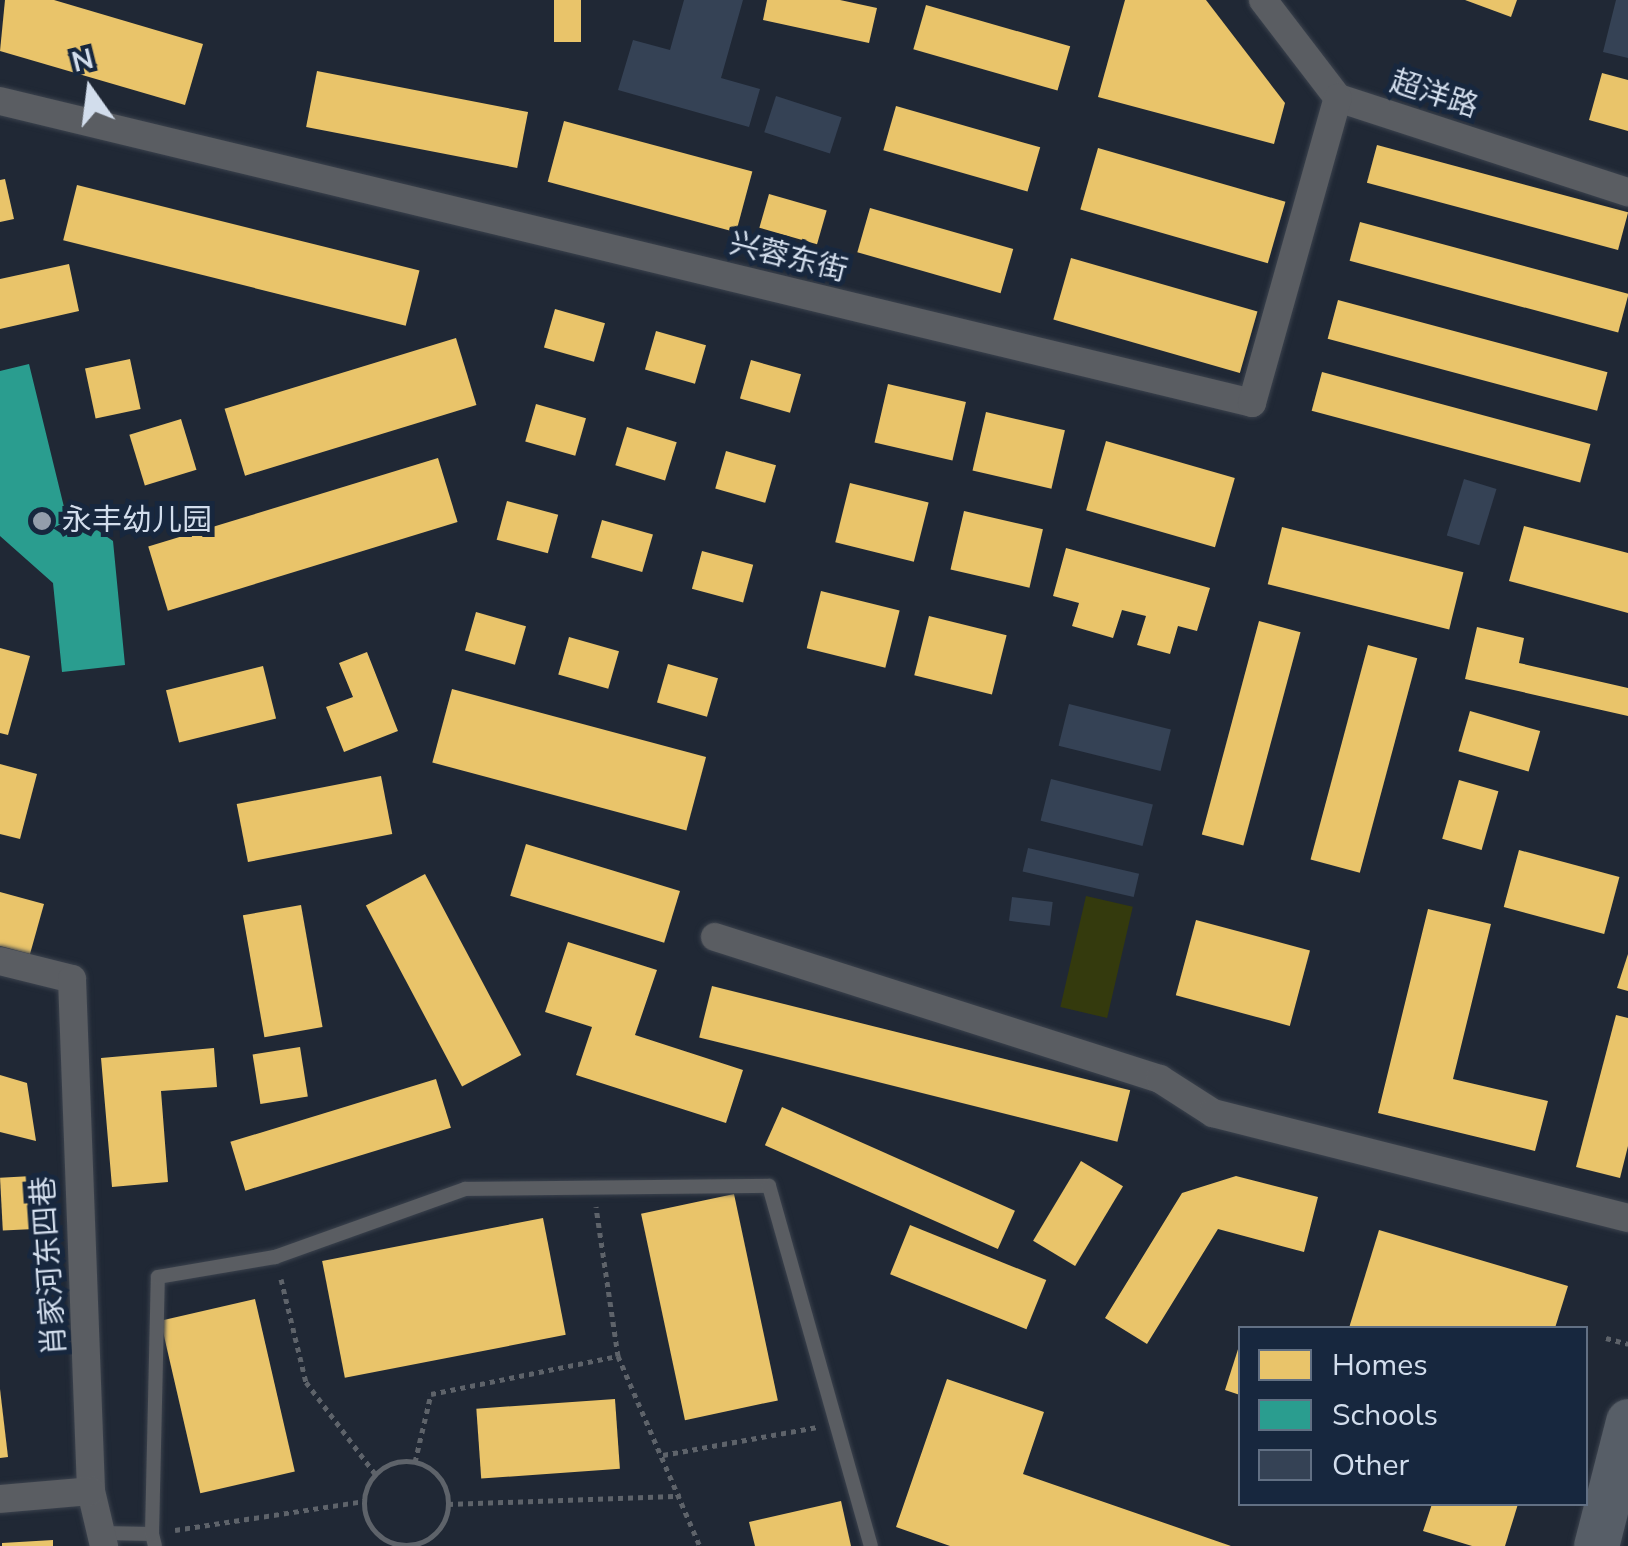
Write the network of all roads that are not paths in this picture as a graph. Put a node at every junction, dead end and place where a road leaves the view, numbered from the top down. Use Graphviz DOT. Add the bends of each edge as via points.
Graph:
graph roads {
  1 [pos="1263,0"];
  2 [pos="1338,98"];
  3 [pos="0,100"];
  4 [pos="1628,192"];
  5 [pos="714,938"];
  6 [pos="0,960"];
  7 [pos="1628,1218"];
  8 [pos="1628,1420"];
  9 [pos="91,1491"];
  10 [pos="0,1498"];
  11 [pos="103,1540"];
  12 [pos="154,1540"];
  13 [pos="871,1546"];
  14 [pos="1596,1546"];
  1 -- 2 [label="street"];
  2 -- 3 [label="street, 兴蓉东街" via="1252,404"];
  2 -- 4 [label="street, 超洋路"];
  5 -- 7 [label="street" via="1160,1079 1213,1113"];
  6 -- 9 [label="street, 肖家河东四巷" via="72,980"];
  8 -- 14 [label="main road"];
  9 -- 10 [label="street"];
  9 -- 11 [label="street, 肖家河东四巷"];
  11 -- 12 [label="lane"];
  12 -- 13 [label="lane" via="158,1277 276,1257 466,1189 769,1186"];
}
